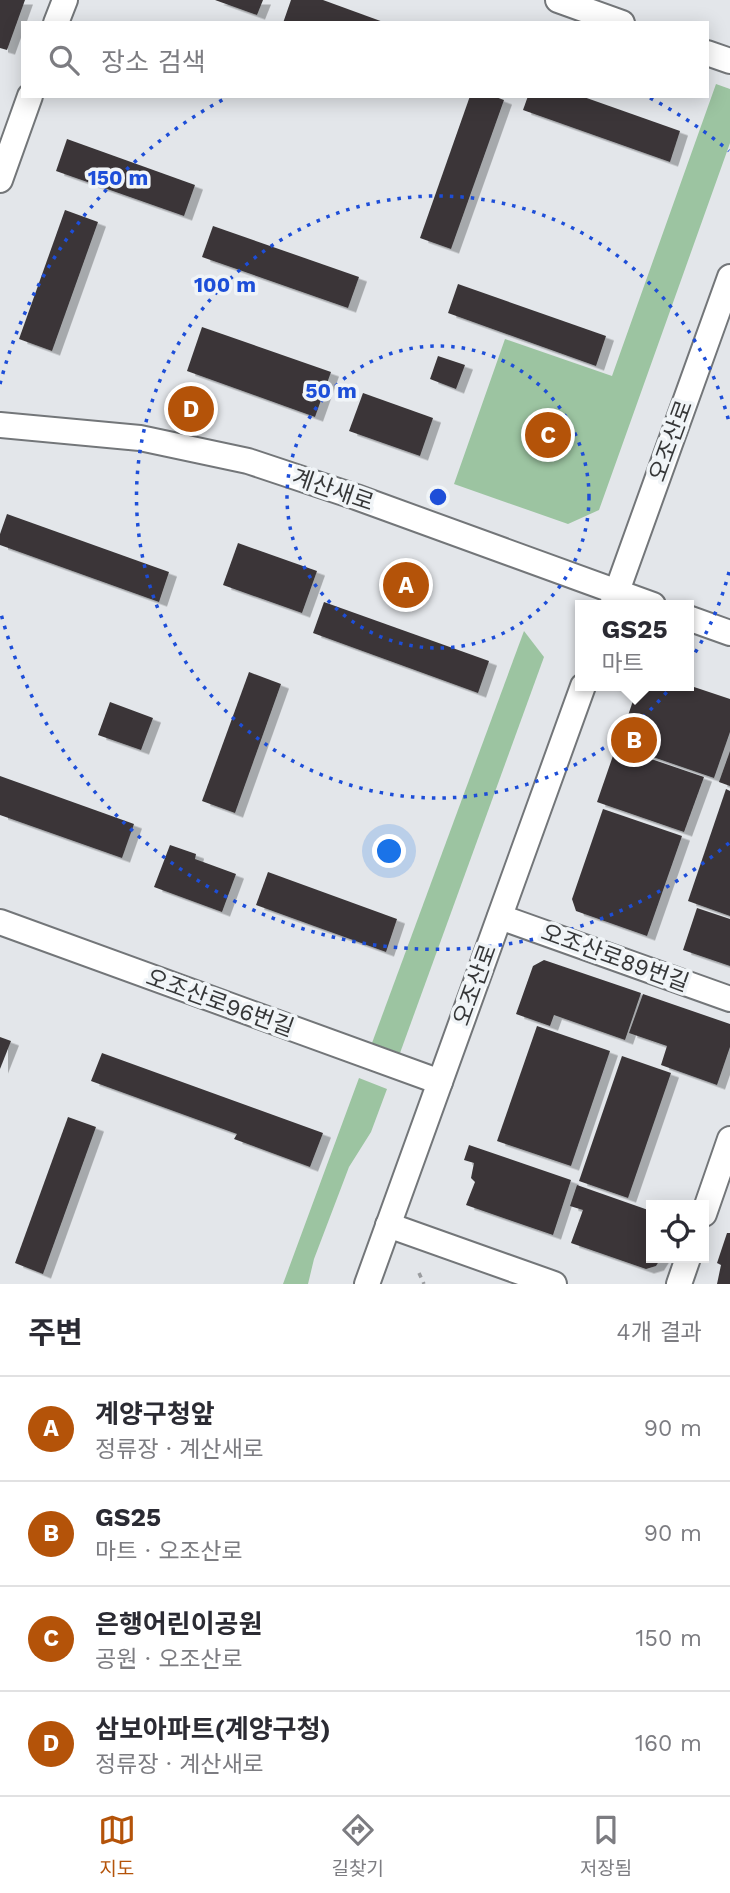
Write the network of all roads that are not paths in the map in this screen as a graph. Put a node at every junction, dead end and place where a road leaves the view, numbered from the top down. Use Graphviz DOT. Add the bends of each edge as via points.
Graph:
graph roads {
  1 [pos="65,0"];
  2 [pos="558,0"];
  3 [pos="58,21"];
  4 [pos="616,21"];
  5 [pos="709,54"];
  6 [pos="730,61"];
  7 [pos="29,98"];
  8 [pos="0,180"];
  9 [pos="730,276"];
  10 [pos="0,425"];
  11 [pos="614,599"];
  12 [pos="694,620"];
  13 [pos="730,633"];
  14 [pos="581,691"];
  15 [pos="500,917"];
  16 [pos="0,922"];
  17 [pos="730,999"];
  18 [pos="440,1082"];
  19 [pos="730,1139"];
  20 [pos="709,1200"];
  21 [pos="388,1225"];
  22 [pos="686,1263"];
  23 [pos="367,1284"];
  24 [pos="554,1284"];
  25 [pos="679,1284"];
  1 -- 3 [label="street"];
  2 -- 4 [label="street"];
  5 -- 6 [label="street"];
  7 -- 8 [label="street"];
  9 -- 11 [label="street, 오조산로"];
  10 -- 11 [label="street, 계산새로" via="140,438 248,461 356,497"];
  12 -- 13 [label="street"];
  14 -- 15 [label="street, 오조산로"];
  15 -- 17 [label="street, 오조산로89번길"];
  15 -- 18 [label="street, 오조산로"];
  16 -- 18 [label="street, 오조산로96번길"];
  18 -- 21 [label="street, 오조산로"];
  19 -- 20 [label="street"];
  21 -- 23 [label="street, 오조산로"];
  21 -- 24 [label="street"];
  22 -- 25 [label="street"];
}
